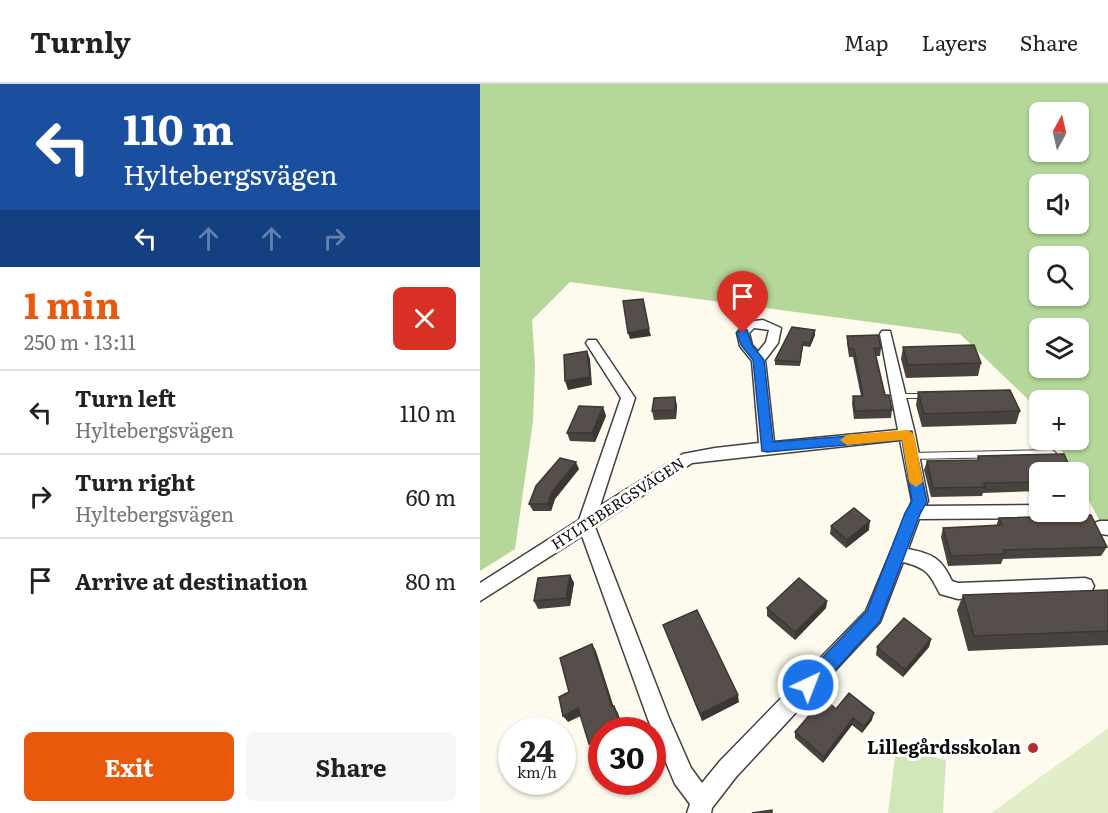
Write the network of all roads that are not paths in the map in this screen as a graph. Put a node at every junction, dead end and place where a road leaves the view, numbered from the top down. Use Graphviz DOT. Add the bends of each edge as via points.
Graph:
graph roads {
  1 [pos="886,334"];
  2 [pos="592,343"];
  3 [pos="758,360"];
  4 [pos="900,396"];
  5 [pos="933,396"];
  6 [pos="908,434"];
  7 [pos="767,447"];
  8 [pos="1052,453"];
  9 [pos="911,456"];
  10 [pos="1029,511"];
  11 [pos="913,513"];
  12 [pos="586,525"];
  13 [pos="898,554"];
  14 [pos="1085,586"];
  15 [pos="480,593"];
  16 [pos="700,807"];
  1 -- 4 [label="street" via="896,352"];
  2 -- 12 [label="street" via="628,398"];
  3 -- 7 [label="street"];
  4 -- 5 [label="lane"];
  4 -- 6 [label="street"];
  6 -- 7 [label="street, HYLTEBERGSVÄGEN"];
  6 -- 9 [label="street"];
  7 -- 12 [label="street, HYLTEBERGSVÄGEN" via="688,458"];
  8 -- 9 [label="lane"];
  9 -- 11 [label="street" via="920,501"];
  10 -- 11 [label="street"];
  11 -- 13 [label="street"];
  12 -- 15 [label="street, HYLTEBERGSVÄGEN"];
  12 -- 16 [label="street" via="660,722"];
  13 -- 14 [label="street" via="932,563 946,588 958,591"];
  13 -- 16 [label="street" via="873,616 728,769"];
}
